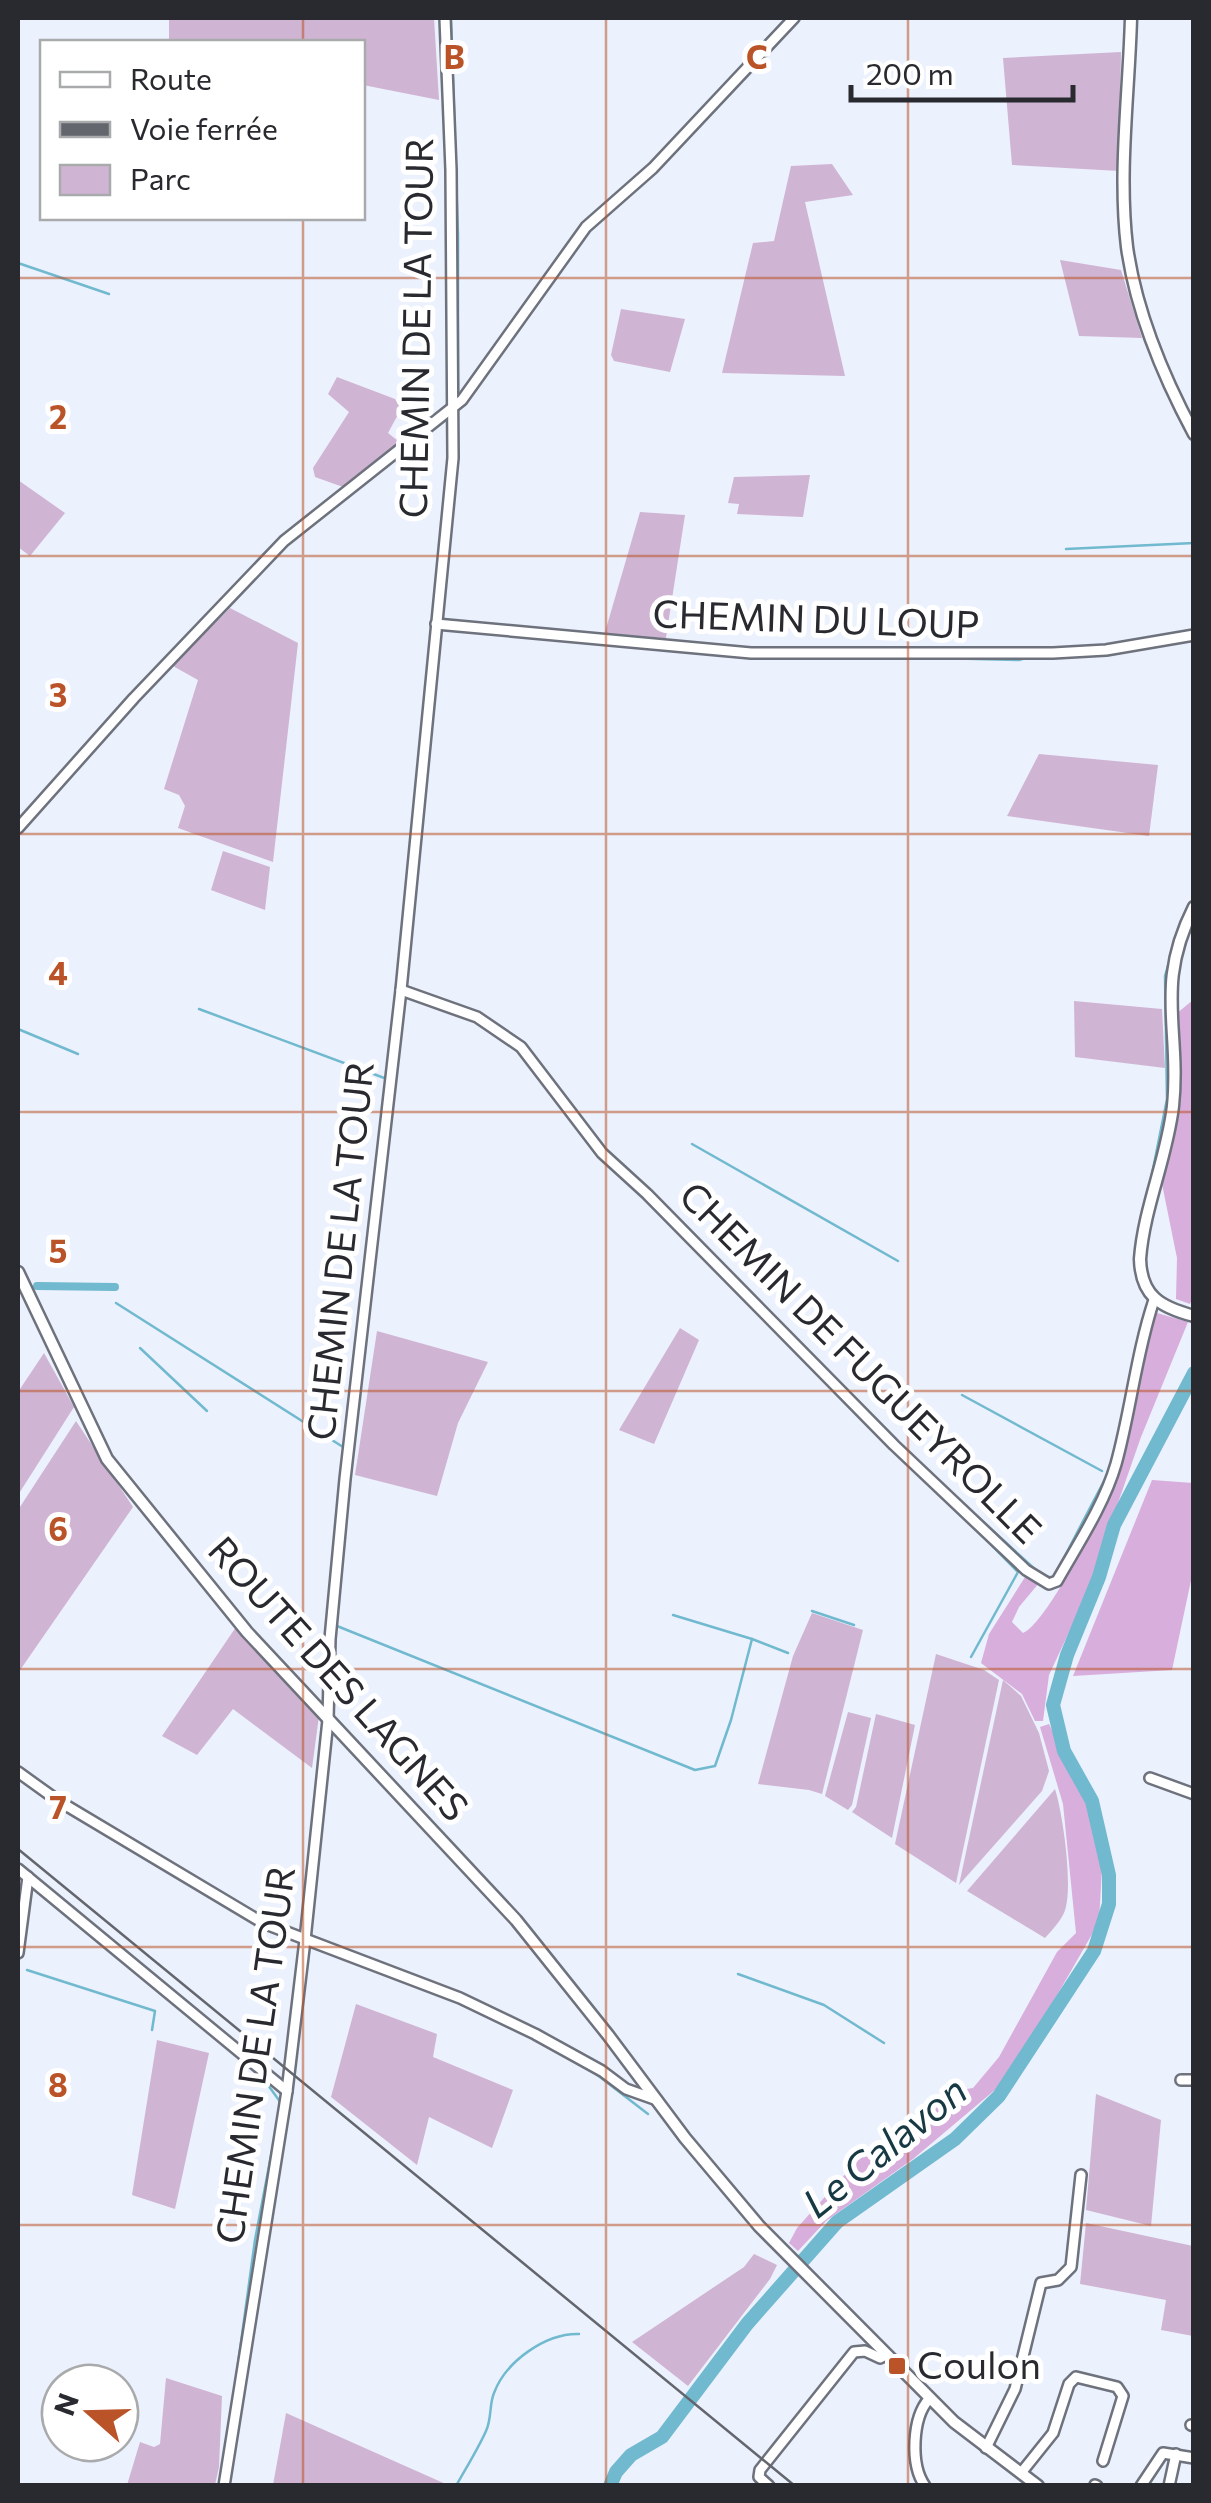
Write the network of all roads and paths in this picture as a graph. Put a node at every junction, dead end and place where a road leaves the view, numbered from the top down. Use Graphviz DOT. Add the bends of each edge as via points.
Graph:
graph roads {
  1 [pos="445,18"];
  2 [pos="794,18"];
  3 [pos="1131,18"];
  4 [pos="452,409"];
  5 [pos="1194,434"];
  6 [pos="436,624"];
  7 [pos="1194,635"];
  8 [pos="18,828"];
  9 [pos="1194,907"];
  10 [pos="400,990"];
  11 [pos="18,1272"];
  12 [pos="1154,1300"];
  13 [pos="1194,1316"];
  14 [pos="328,1716"];
  15 [pos="18,1772"];
  16 [pos="1150,1778"];
  17 [pos="1194,1794"];
  18 [pos="18,1869"];
  19 [pos="28,1877"];
  20 [pos="305,1940"];
  21 [pos="18,1953"];
  22 [pos="1181,2080"];
  23 [pos="1194,2080"];
  24 [pos="287,2090"];
  25 [pos="657,2100"];
  26 [pos="1080,2175"];
  27 [pos="886,2354"];
  28 [pos="930,2400"];
  29 [pos="986,2448"];
  30 [pos="1176,2454"];
  31 [pos="1194,2458"];
  32 [pos="1103,2461"];
  33 [pos="1021,2473"];
  34 [pos="224,2486"];
  35 [pos="769,2486"];
  36 [pos="926,2486"];
  37 [pos="1038,2486"];
  38 [pos="1141,2486"];
  39 [pos="1170,2486"];
  1 -- 4 [label="street, CHEMIN DE LA TOUR"];
  2 -- 4 [label="street" via="653,168 586,227"];
  3 -- 5 [label="street" via="1129,256 1151,338"];
  4 -- 6 [label="street, CHEMIN DE LA TOUR" via="454,458"];
  4 -- 8 [label="street" via="284,541"];
  6 -- 7 [label="street, CHEMIN DU LOUP" via="751,654 1053,653"];
  6 -- 10 [label="street, CHEMIN DE LA TOUR"];
  9 -- 12 [label="street" via="1171,972 1172,1108 1141,1247 1142,1280"];
  10 -- 12 [label="street, CHEMIN DE FUGUEYROLLE" via="477,1017 520,1047 602,1153 894,1445 1049,1584 1058,1581 1116,1464"];
  10 -- 14 [label="street, CHEMIN DE LA TOUR" via="342,1510"];
  11 -- 14 [label="street, ROUTE DES LAGNES" via="107,1459 247,1632"];
  12 -- 13 [label="street"];
  14 -- 20 [label="street, CHEMIN DE LA TOUR"];
  14 -- 25 [label="street, ROUTE DES LAGNES" via="516,1920"];
  15 -- 20 [label="street" via="264,1923"];
  16 -- 17 [label="street"];
  18 -- 19 [label="street"];
  19 -- 21 [label="street"];
  19 -- 24 [label="street"];
  20 -- 24 [label="street, CHEMIN DE LA TOUR"];
  20 -- 25 [label="street" via="460,1998"];
  22 -- 23 [label="street"];
  24 -- 34 [label="street, CHEMIN DE LA TOUR"];
  25 -- 27 [label="street, ROUTE DES LAGNES" via="781,2250"];
  26 -- 29 [label="street" via="1071,2267 1042,2284 1015,2388"];
  27 -- 28 [label="street, ROUTE DES LAGNES"];
  27 -- 35 [label="street" via="854,2352 760,2470"];
  28 -- 29 [label="street, ROUTE DES LAGNES"];
  28 -- 36 [label="street" via="917,2421 917,2465"];
  29 -- 33 [label="street, ROUTE DES LAGNES"];
  30 -- 31 [label="street"];
  30 -- 38 [label="street" via="1163,2453"];
  30 -- 39 [label="street"];
  32 -- 33 [label="street" via="1122,2396 1117,2387 1076,2377 1053,2433"];
  33 -- 37 [label="street, ROUTE DES LAGNES"];
}
